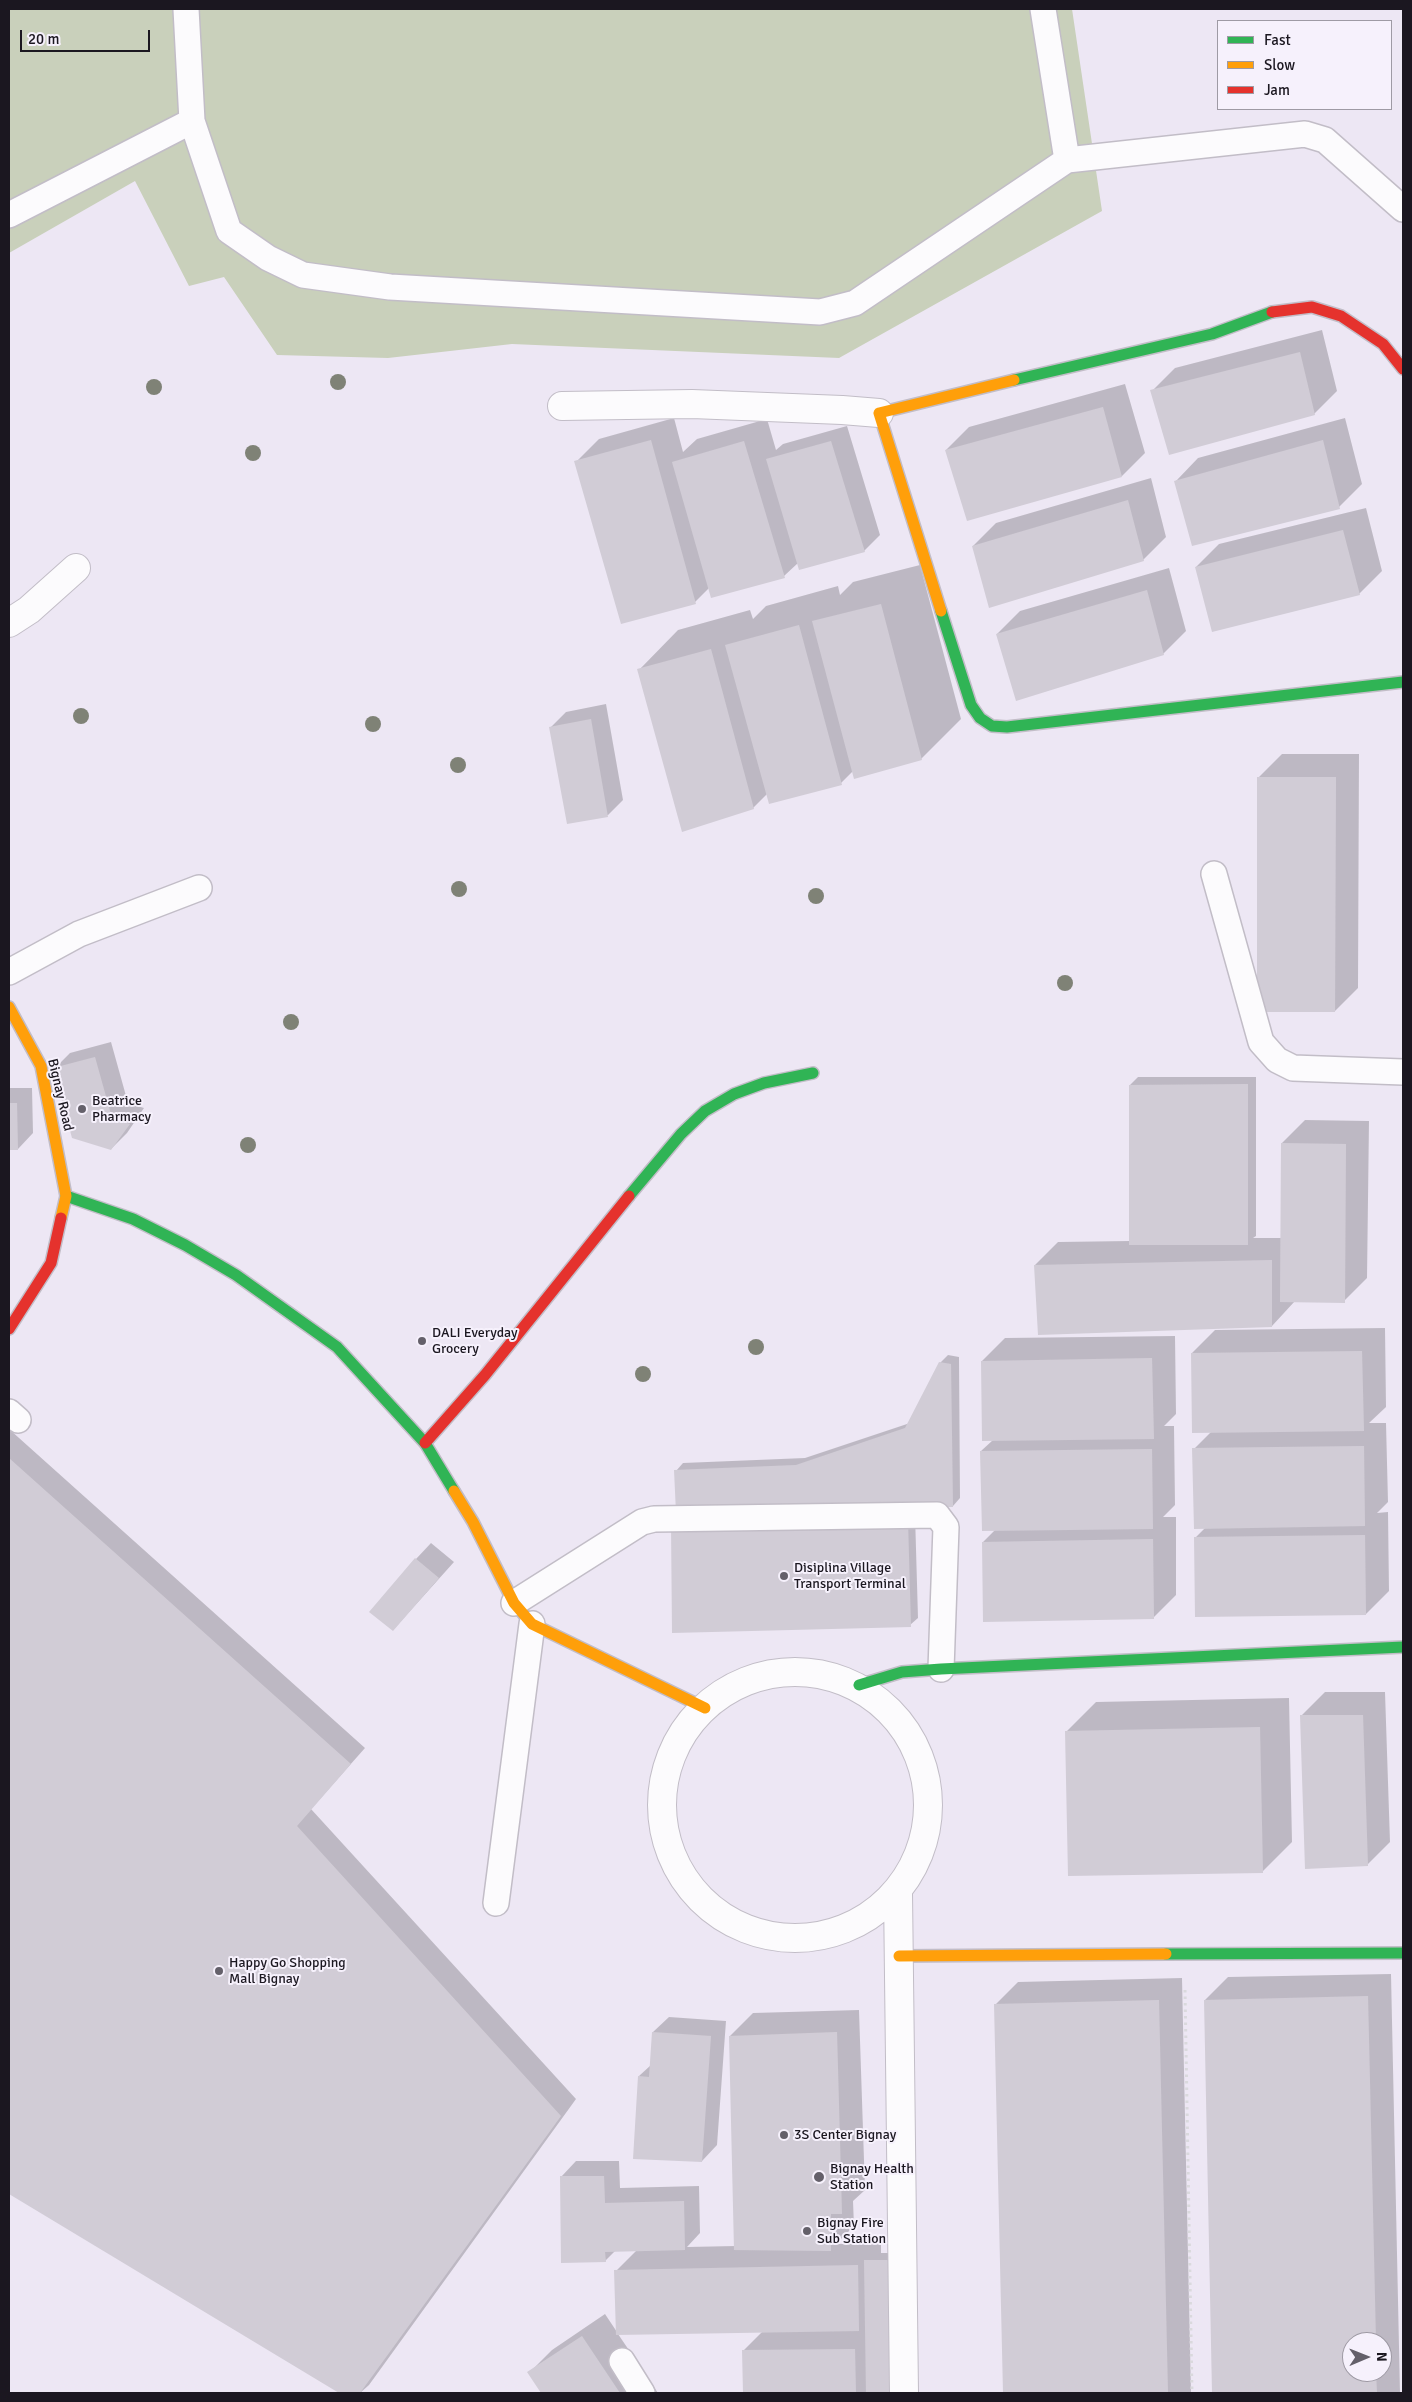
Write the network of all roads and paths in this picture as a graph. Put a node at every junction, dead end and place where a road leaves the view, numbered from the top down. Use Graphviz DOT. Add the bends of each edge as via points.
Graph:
graph roads {
  1 [pos="186,9"];
  2 [pos="1043,9"];
  3 [pos="192,121"];
  4 [pos="1067,160"];
  5 [pos="1403,209"];
  6 [pos="9,215"];
  7 [pos="1403,369"];
  8 [pos="562,406"];
  9 [pos="879,413"];
  10 [pos="76,568"];
  11 [pos="9,623"];
  12 [pos="1403,682"];
  13 [pos="1214,874"];
  14 [pos="199,888"];
  15 [pos="9,972"];
  16 [pos="9,1008"];
  17 [pos="1403,1072"];
  18 [pos="813,1073"];
  19 [pos="66,1196"];
  20 [pos="9,1329"];
  21 [pos="425,1443"];
  22 [pos="514,1603"];
  23 [pos="532,1624"];
  24 [pos="1403,1647"];
  25 [pos="941,1669"];
  26 [pos="859,1685"];
  27 [pos="705,1708"];
  28 [pos="898,1893"];
  29 [pos="496,1903"];
  30 [pos="1403,1953"];
  31 [pos="1184,1954"];
  32 [pos="899,1956"];
  33 [pos="622,2361"];
  34 [pos="642,2393"];
  35 [pos="904,2393"];
  36 [pos="1192,2393"];
  1 -- 3 [label="lane"];
  2 -- 4 [label="lane"];
  3 -- 4 [label="lane" via="230,230 268,258 303,275 390,287 820,312 855,303"];
  3 -- 6 [label="lane"];
  4 -- 5 [label="lane" via="1305,134 1324,140"];
  7 -- 9 [label="street" via="1383,344 1340,316 1312,307 1277,310 1212,334"];
  8 -- 9 [label="street" via="692,404"];
  9 -- 12 [label="street" via="972,705 980,718 992,726 1007,727"];
  10 -- 11 [label="street" via="29,610"];
  13 -- 17 [label="lane" via="1261,1042 1278,1060 1293,1068"];
  14 -- 15 [label="lane" via="79,934"];
  16 -- 19 [label="street, Bignay Road" via="41,1066"];
  18 -- 21 [label="street" via="764,1083 734,1094 705,1112 681,1134 485,1375"];
  19 -- 20 [label="street" via="51,1262"];
  19 -- 21 [label="street" via="133,1218 236,1275 337,1347"];
  21 -- 22 [label="street" via="473,1522"];
  22 -- 23 [label="street"];
  22 -- 25 [label="lane" via="642,1522 654,1519 937,1515 946,1528"];
  23 -- 27 [label="street"];
  23 -- 29 [label="lane"];
  24 -- 25 [label="street"];
  25 -- 26 [label="street" via="902,1672"];
  26 -- 27 [label="street" via="815,1671 768,1672 725,1689"];
  26 -- 28 [label="street" via="895,1715 920,1754 927,1804 924,1842"];
  27 -- 28 [label="street" via="690,1720 668,1761 661,1808 669,1849 695,1892 719,1915 757,1934 799,1939 840,1931 877,1911"];
  28 -- 32 [label="street"];
  30 -- 31 [label="street"];
  31 -- 32 [label="street"];
  31 -- 36 [label="path"];
  32 -- 35 [label="street"];
  33 -- 34 [label="lane"];
}
